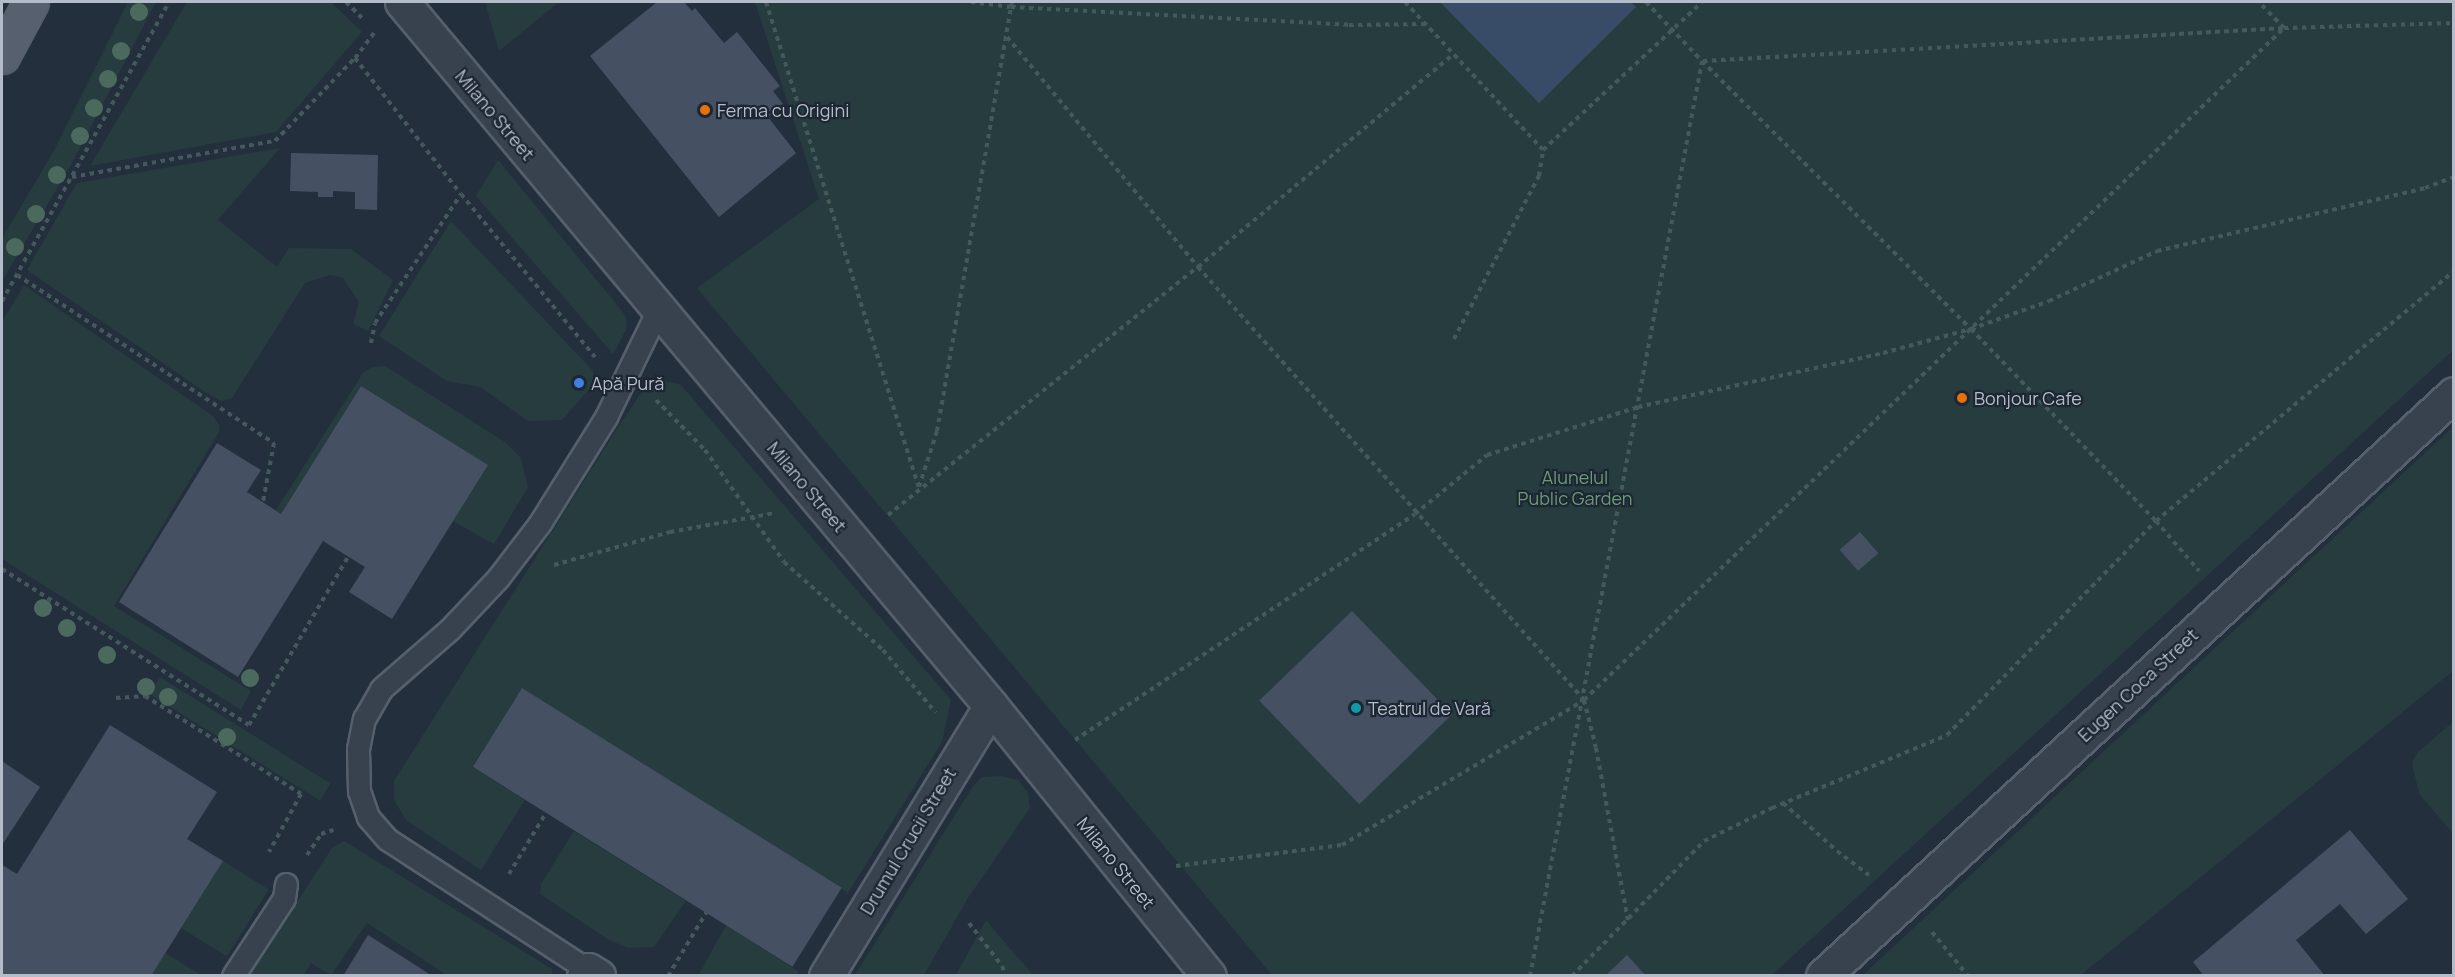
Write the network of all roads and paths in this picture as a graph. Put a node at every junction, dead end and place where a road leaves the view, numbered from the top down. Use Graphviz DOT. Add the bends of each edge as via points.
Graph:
graph roads {
  1 [pos="31,2"];
  2 [pos="169,2"];
  3 [pos="346,2"];
  4 [pos="402,2"];
  5 [pos="765,2"];
  6 [pos="971,2"];
  7 [pos="1012,2"];
  8 [pos="1405,2"];
  9 [pos="1646,2"];
  10 [pos="1702,2"];
  11 [pos="2259,2"];
  12 [pos="1011,7"];
  13 [pos="2454,23"];
  14 [pos="1426,24"];
  15 [pos="2284,28"];
  16 [pos="1671,29"];
  17 [pos="1007,37"];
  18 [pos="1454,54"];
  19 [pos="2,56"];
  20 [pos="355,58"];
  21 [pos="1702,61"];
  22 [pos="1543,150"];
  23 [pos="72,177"];
  24 [pos="2454,177"];
  25 [pos="460,194"];
  26 [pos="1198,267"];
  27 [pos="2454,271"];
  28 [pos="17,275"];
  29 [pos="2,301"];
  30 [pos="658,310"];
  31 [pos="1971,329"];
  32 [pos="1454,339"];
  33 [pos="371,343"];
  34 [pos="628,372"];
  35 [pos="2454,394"];
  36 [pos="1638,407"];
  37 [pos="919,488"];
  38 [pos="263,502"];
  39 [pos="819,502"];
  40 [pos="1415,514"];
  41 [pos="885,518"];
  42 [pos="752,519"];
  43 [pos="2156,521"];
  44 [pos="2168,534"];
  45 [pos="348,557"];
  46 [pos="2,568"];
  47 [pos="498,578"];
  48 [pos="116,698"];
  49 [pos="1584,700"];
  50 [pos="991,706"];
  51 [pos="944,721"];
  52 [pos="1071,742"];
  53 [pos="1783,803"];
  54 [pos="368,817"];
  55 [pos="268,854"];
  56 [pos="1172,867"];
  57 [pos="1875,879"];
  58 [pos="286,884"];
  59 [pos="706,913"];
  60 [pos="1628,920"];
  61 [pos="969,924"];
  62 [pos="1925,925"];
  63 [pos="590,973"];
  64 [pos="233,975"];
  65 [pos="668,975"];
  66 [pos="826,975"];
  67 [pos="1006,975"];
  68 [pos="1209,975"];
  69 [pos="1530,975"];
  70 [pos="1572,975"];
  71 [pos="1823,975"];
  72 [pos="1968,975"];
  1 -- 19 [label="main road"];
  2 -- 23 [label="path"];
  3 -- 20 [label="path" via="375,32"];
  4 -- 30 [label="street, Milano Street"];
  5 -- 37 [label="path"];
  6 -- 12 [label="path"];
  7 -- 12 [label="path"];
  8 -- 14 [label="path"];
  9 -- 16 [label="path"];
  10 -- 16 [label="path"];
  11 -- 15 [label="path"];
  12 -- 14 [label="path" via="1349,25"];
  12 -- 17 [label="path"];
  13 -- 15 [label="path"];
  14 -- 18 [label="path"];
  15 -- 21 [label="path"];
  15 -- 31 [label="path"];
  16 -- 21 [label="path"];
  16 -- 22 [label="path"];
  17 -- 26 [label="path"];
  17 -- 37 [label="path" via="937,431"];
  18 -- 22 [label="path"];
  18 -- 26 [label="path"];
  20 -- 23 [label="path" via="275,141"];
  20 -- 25 [label="path"];
  21 -- 31 [label="path"];
  21 -- 36 [label="path"];
  22 -- 32 [label="path" via="1539,176"];
  23 -- 28 [label="path"];
  24 -- 31 [label="path" via="2425,188 2157,251 2049,301"];
  25 -- 33 [label="path" via="375,323"];
  25 -- 34 [label="path" via="598,361"];
  26 -- 37 [label="path"];
  26 -- 40 [label="path"];
  27 -- 43 [label="path"];
  28 -- 29 [label="path"];
  28 -- 38 [label="path" via="274,443"];
  30 -- 34 [label="lane"];
  30 -- 39 [label="street, Milano Street"];
  31 -- 36 [label="path" via="1883,353"];
  31 -- 43 [label="path"];
  31 -- 49 [label="path"];
  34 -- 42 [label="path" via="705,450"];
  34 -- 47 [label="lane" via="606,417 540,523"];
  35 -- 71 [label="street, Eugen Coca Street"];
  36 -- 40 [label="path" via="1487,455"];
  36 -- 49 [label="path"];
  37 -- 41 [label="path"];
  39 -- 42 [label="path"];
  39 -- 50 [label="street, Milano Street"];
  40 -- 49 [label="path"];
  40 -- 52 [label="path"];
  42 -- 47 [label="path" via="670,532"];
  42 -- 51 [label="path" via="784,562 883,650"];
  43 -- 44 [label="path"];
  43 -- 53 [label="path" via="1947,735"];
  45 -- 46 [label="path" via="249,725"];
  47 -- 54 [label="lane" via="450,629 381,689 364,719 358,749 359,791"];
  48 -- 55 [label="path" via="145,696 301,794"];
  49 -- 56 [label="path" via="1342,845"];
  49 -- 60 [label="path"];
  49 -- 69 [label="path"];
  50 -- 66 [label="street, Drumul Crucii Street"];
  50 -- 68 [label="street, Milano Street"];
  53 -- 57 [label="path"];
  53 -- 60 [label="path" via="1704,840"];
  54 -- 58 [label="path" via="321,834"];
  54 -- 63 [label="lane" via="387,839"];
  58 -- 64 [label="lane" via="284,897"];
  59 -- 65 [label="path"];
  60 -- 70 [label="path"];
  61 -- 67 [label="path"];
  62 -- 72 [label="path"];
}
